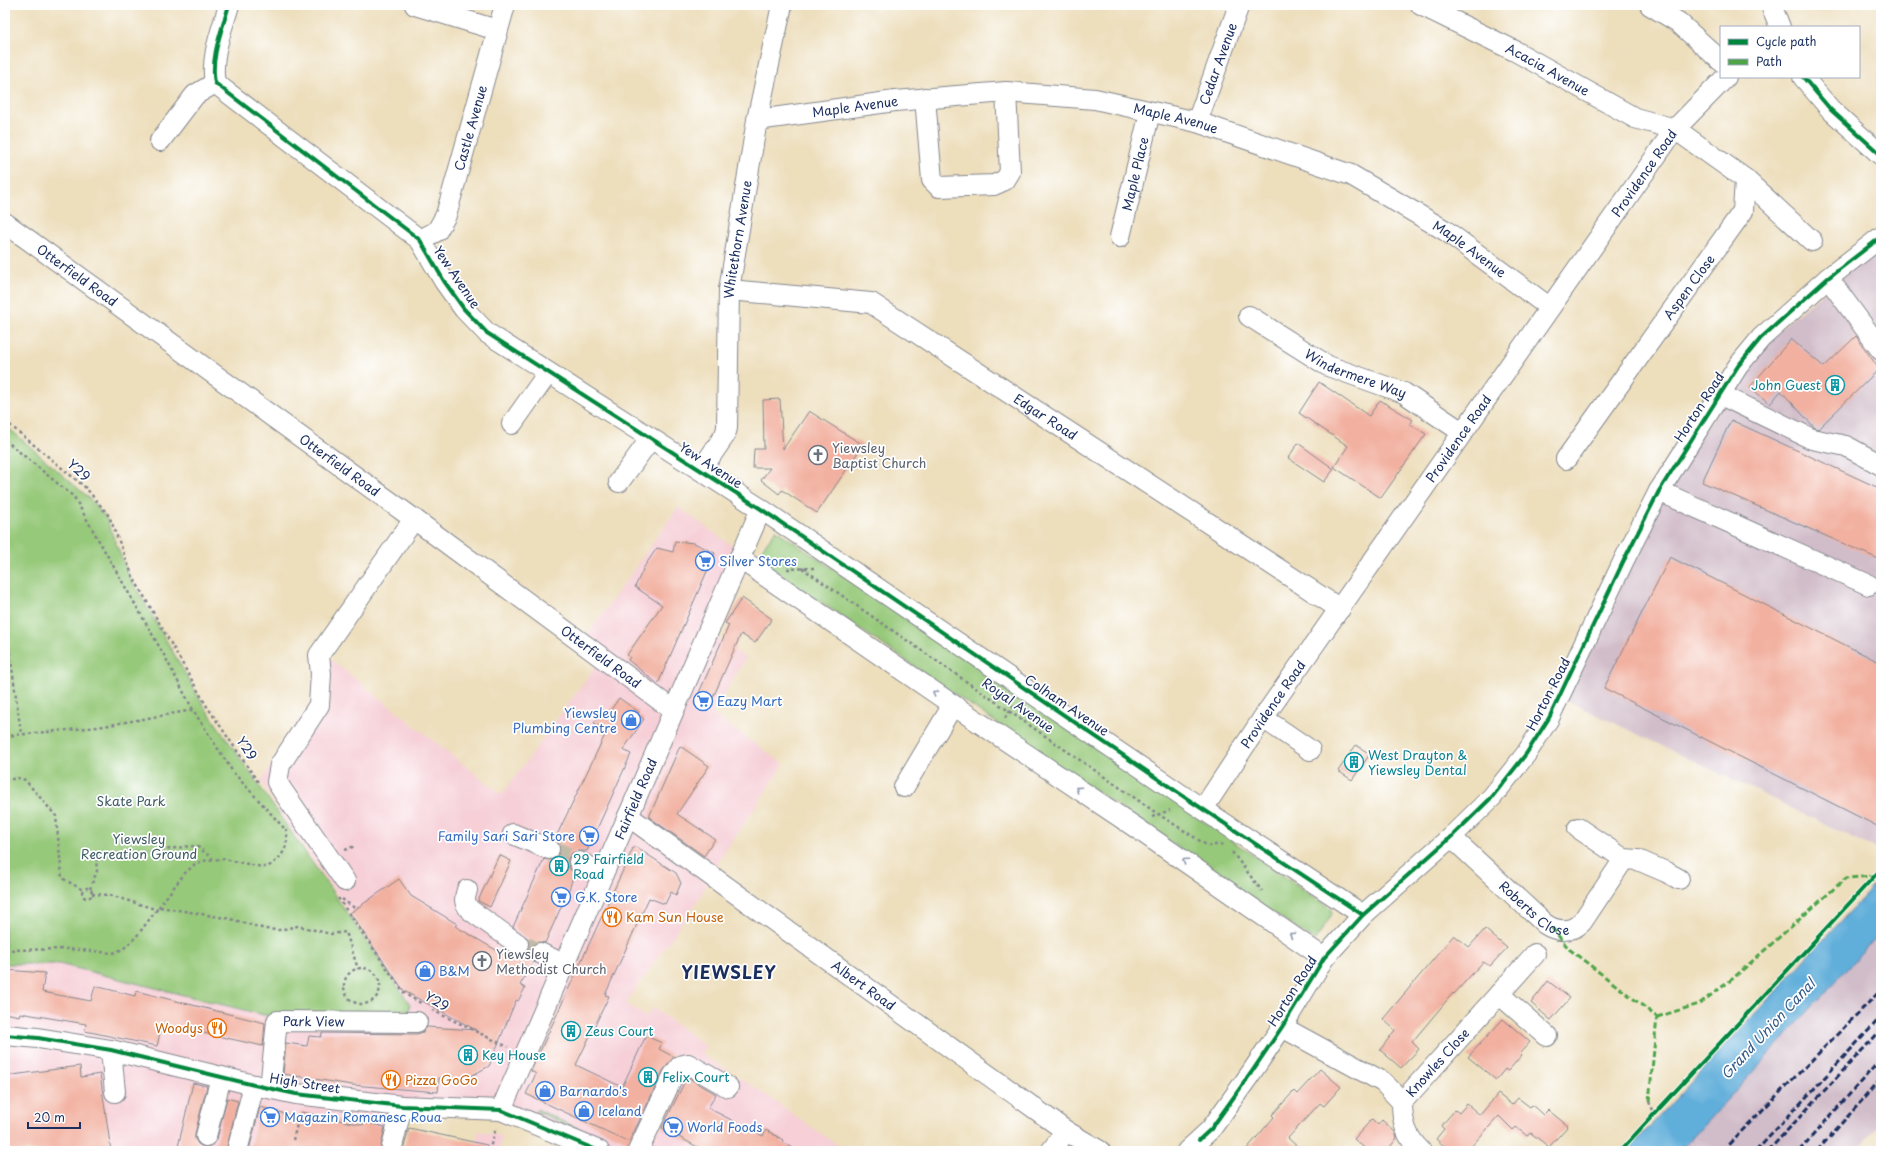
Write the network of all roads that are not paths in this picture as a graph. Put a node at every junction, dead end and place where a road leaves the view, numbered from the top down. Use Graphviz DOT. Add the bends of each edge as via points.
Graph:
graph roads {
  1 [pos="229,5"];
  2 [pos="415,5"];
  3 [pos="505,5"];
  4 [pos="782,5"];
  5 [pos="1239,5"];
  6 [pos="1421,5"];
  7 [pos="1650,5"];
  8 [pos="1771,5"];
  9 [pos="1780,26"];
  10 [pos="498,30"];
  11 [pos="1720,60"];
  12 [pos="1725,78"];
  13 [pos="1804,78"];
  14 [pos="215,83"];
  15 [pos="1006,92"];
  16 [pos="925,98"];
  17 [pos="1150,112"];
  18 [pos="757,120"];
  19 [pos="1197,122"];
  20 [pos="1675,129"];
  21 [pos="160,141"];
  22 [pos="1881,155"];
  23 [pos="1745,179"];
  24 [pos="5,223"];
  25 [pos="1120,237"];
  26 [pos="1881,238"];
  27 [pos="420,240"];
  28 [pos="1812,241"];
  29 [pos="1828,278"];
  30 [pos="729,290"];
  31 [pos="1549,307"];
  32 [pos="1249,316"];
  33 [pos="1881,350"];
  34 [pos="548,373"];
  35 [pos="1719,394"];
  36 [pos="512,424"];
  37 [pos="1462,432"];
  38 [pos="651,438"];
  39 [pos="1566,459"];
  40 [pos="1881,464"];
  41 [pos="701,470"];
  42 [pos="618,482"];
  43 [pos="1659,491"];
  44 [pos="761,509"];
  45 [pos="414,519"];
  46 [pos="739,558"];
  47 [pos="1869,585"];
  48 [pos="1340,609"];
  49 [pos="953,705"];
  50 [pos="673,710"];
  51 [pos="1263,718"];
  52 [pos="1310,750"];
  53 [pos="904,787"];
  54 [pos="1203,809"];
  55 [pos="628,816"];
  56 [pos="1578,828"];
  57 [pos="513,834"];
  58 [pos="1451,838"];
  59 [pos="549,849"];
  60 [pos="1624,859"];
  61 [pos="579,862"];
  62 [pos="603,873"];
  63 [pos="1679,879"];
  64 [pos="340,887"];
  65 [pos="467,890"];
  66 [pos="1363,915"];
  67 [pos="518,944"];
  68 [pos="540,953"];
  69 [pos="1535,954"];
  70 [pos="1324,958"];
  71 [pos="563,964"];
  72 [pos="1499,994"];
  73 [pos="424,1012"];
  74 [pos="1282,1027"];
  75 [pos="5,1035"];
  76 [pos="1547,1036"];
  77 [pos="111,1050"];
  78 [pos="221,1077"];
  79 [pos="262,1087"];
  80 [pos="728,1087"];
  81 [pos="115,1092"];
  82 [pos="1402,1102"];
  83 [pos="402,1106"];
  84 [pos="501,1110"];
  85 [pos="1066,1131"];
  86 [pos="206,1136"];
  87 [pos="1409,1146"];
  88 [pos="238,1151"];
  89 [pos="391,1151"];
  90 [pos="599,1151"];
  91 [pos="638,1151"];
  92 [pos="1051,1151"];
  93 [pos="1100,1151"];
  94 [pos="1187,1151"];
  1 -- 14 [label="street" via="214,61"];
  2 -- 10 [label="street"];
  3 -- 10 [label="street, Castle Avenue"];
  4 -- 18 [label="street, Whitethorn Avenue"];
  5 -- 19 [label="street, Cedar Avenue"];
  6 -- 20 [label="street, Acacia Avenue" via="1515,51 1635,118"];
  7 -- 11 [label="street" via="1678,22"];
  8 -- 9 [label="street"];
  10 -- 27 [label="street, Castle Avenue" via="446,216 436,231"];
  12 -- 20 [label="street, Providence Road"];
  13 -- 22 [label="street" via="1831,110"];
  14 -- 21 [label="street" via="195,95"];
  14 -- 27 [label="street, Yew Avenue"];
  15 -- 16 [label="street, Maple Avenue"];
  15 -- 16 [label="street" via="1010,172 1005,180 994,185 934,185"];
  15 -- 17 [label="street, Maple Avenue" via="1095,99"];
  16 -- 18 [label="street, Maple Avenue"];
  17 -- 19 [label="street, Maple Avenue"];
  17 -- 25 [label="street, Maple Place"];
  18 -- 30 [label="street, Whitethorn Avenue"];
  19 -- 31 [label="street, Maple Avenue" via="1351,175 1446,230"];
  20 -- 23 [label="street"];
  20 -- 31 [label="street, Providence Road"];
  23 -- 28 [label="street"];
  23 -- 39 [label="street, Aspen Close" via="1743,211"];
  24 -- 45 [label="street, Otterfield Road"];
  26 -- 29 [label="street, Horton Road"];
  27 -- 34 [label="street, Yew Avenue" via="464,309 487,333"];
  29 -- 33 [label="street"];
  29 -- 35 [label="street, Horton Road" via="1761,338"];
  30 -- 41 [label="street, Whitethorn Avenue" via="727,428"];
  30 -- 48 [label="street, Edgar Road" via="871,303"];
  31 -- 37 [label="street, Providence Road"];
  32 -- 37 [label="street, Windermere Way" via="1328,366 1404,393"];
  34 -- 36 [label="street"];
  34 -- 38 [label="street, Yew Avenue"];
  35 -- 40 [label="street" via="1812,439 1846,446"];
  35 -- 43 [label="street, Horton Road"];
  37 -- 48 [label="street, Providence Road"];
  38 -- 41 [label="street, Yew Avenue"];
  38 -- 42 [label="street"];
  41 -- 44 [label="street, Yew Avenue"];
  43 -- 47 [label="street"];
  43 -- 58 [label="street, Horton Road" via="1549,718 1526,754 1492,797"];
  44 -- 46 [label="street, Fairfield Road"];
  44 -- 54 [label="street, Colham Avenue"];
  45 -- 50 [label="street, Otterfield Road"];
  45 -- 64 [label="street" via="319,655 319,705 280,765 278,774 277,782"];
  49 -- 46 [label="street, one-way"];
  46 -- 50 [label="street, Fairfield Road"];
  48 -- 51 [label="street, Providence Road"];
  49 -- 53 [label="street"];
  70 -- 49 [label="street, one-way"];
  50 -- 55 [label="street, Fairfield Road"];
  51 -- 52 [label="street"];
  51 -- 54 [label="street, Providence Road"];
  54 -- 66 [label="street, Colham Avenue" via="1230,837"];
  55 -- 62 [label="street, Fairfield Road"];
  55 -- 85 [label="street, Albert Road"];
  56 -- 60 [label="street"];
  57 -- 59 [label="street"];
  58 -- 60 [label="street, Roberts Close" via="1545,924 1562,931 1573,929 1582,922"];
  58 -- 66 [label="street, Horton Road"];
  60 -- 63 [label="street" via="1638,860"];
  61 -- 62 [label="street"];
  62 -- 71 [label="street, Fairfield Road"];
  65 -- 67 [label="street" via="464,898 470,910"];
  66 -- 70 [label="street, Horton Road"];
  68 -- 71 [label="street"];
  69 -- 72 [label="street, Knowles Close"];
  70 -- 74 [label="street, Horton Road"];
  71 -- 84 [label="street, Fairfield Road"];
  72 -- 76 [label="street"];
  72 -- 82 [label="street, Knowles Close"];
  73 -- 79 [label="street, Park View" via="277,1020"];
  74 -- 82 [label="street, Knowles Close" via="1383,1082"];
  74 -- 94 [label="street, Horton Road" via="1211,1129"];
  75 -- 77 [label="street, High Street"];
  77 -- 78 [label="street, High Street"];
  77 -- 81 [label="street"];
  78 -- 79 [label="street, High Street"];
  78 -- 86 [label="street"];
  79 -- 83 [label="street, High Street" via="304,1095"];
  79 -- 88 [label="street"];
  80 -- 91 [label="street" via="688,1064 680,1066"];
  82 -- 87 [label="street" via="1402,1118"];
  83 -- 84 [label="street, High Street"];
  83 -- 89 [label="street"];
  84 -- 90 [label="street, High Street"];
  85 -- 92 [label="street"];
  85 -- 93 [label="street, Albert Road"];
}
